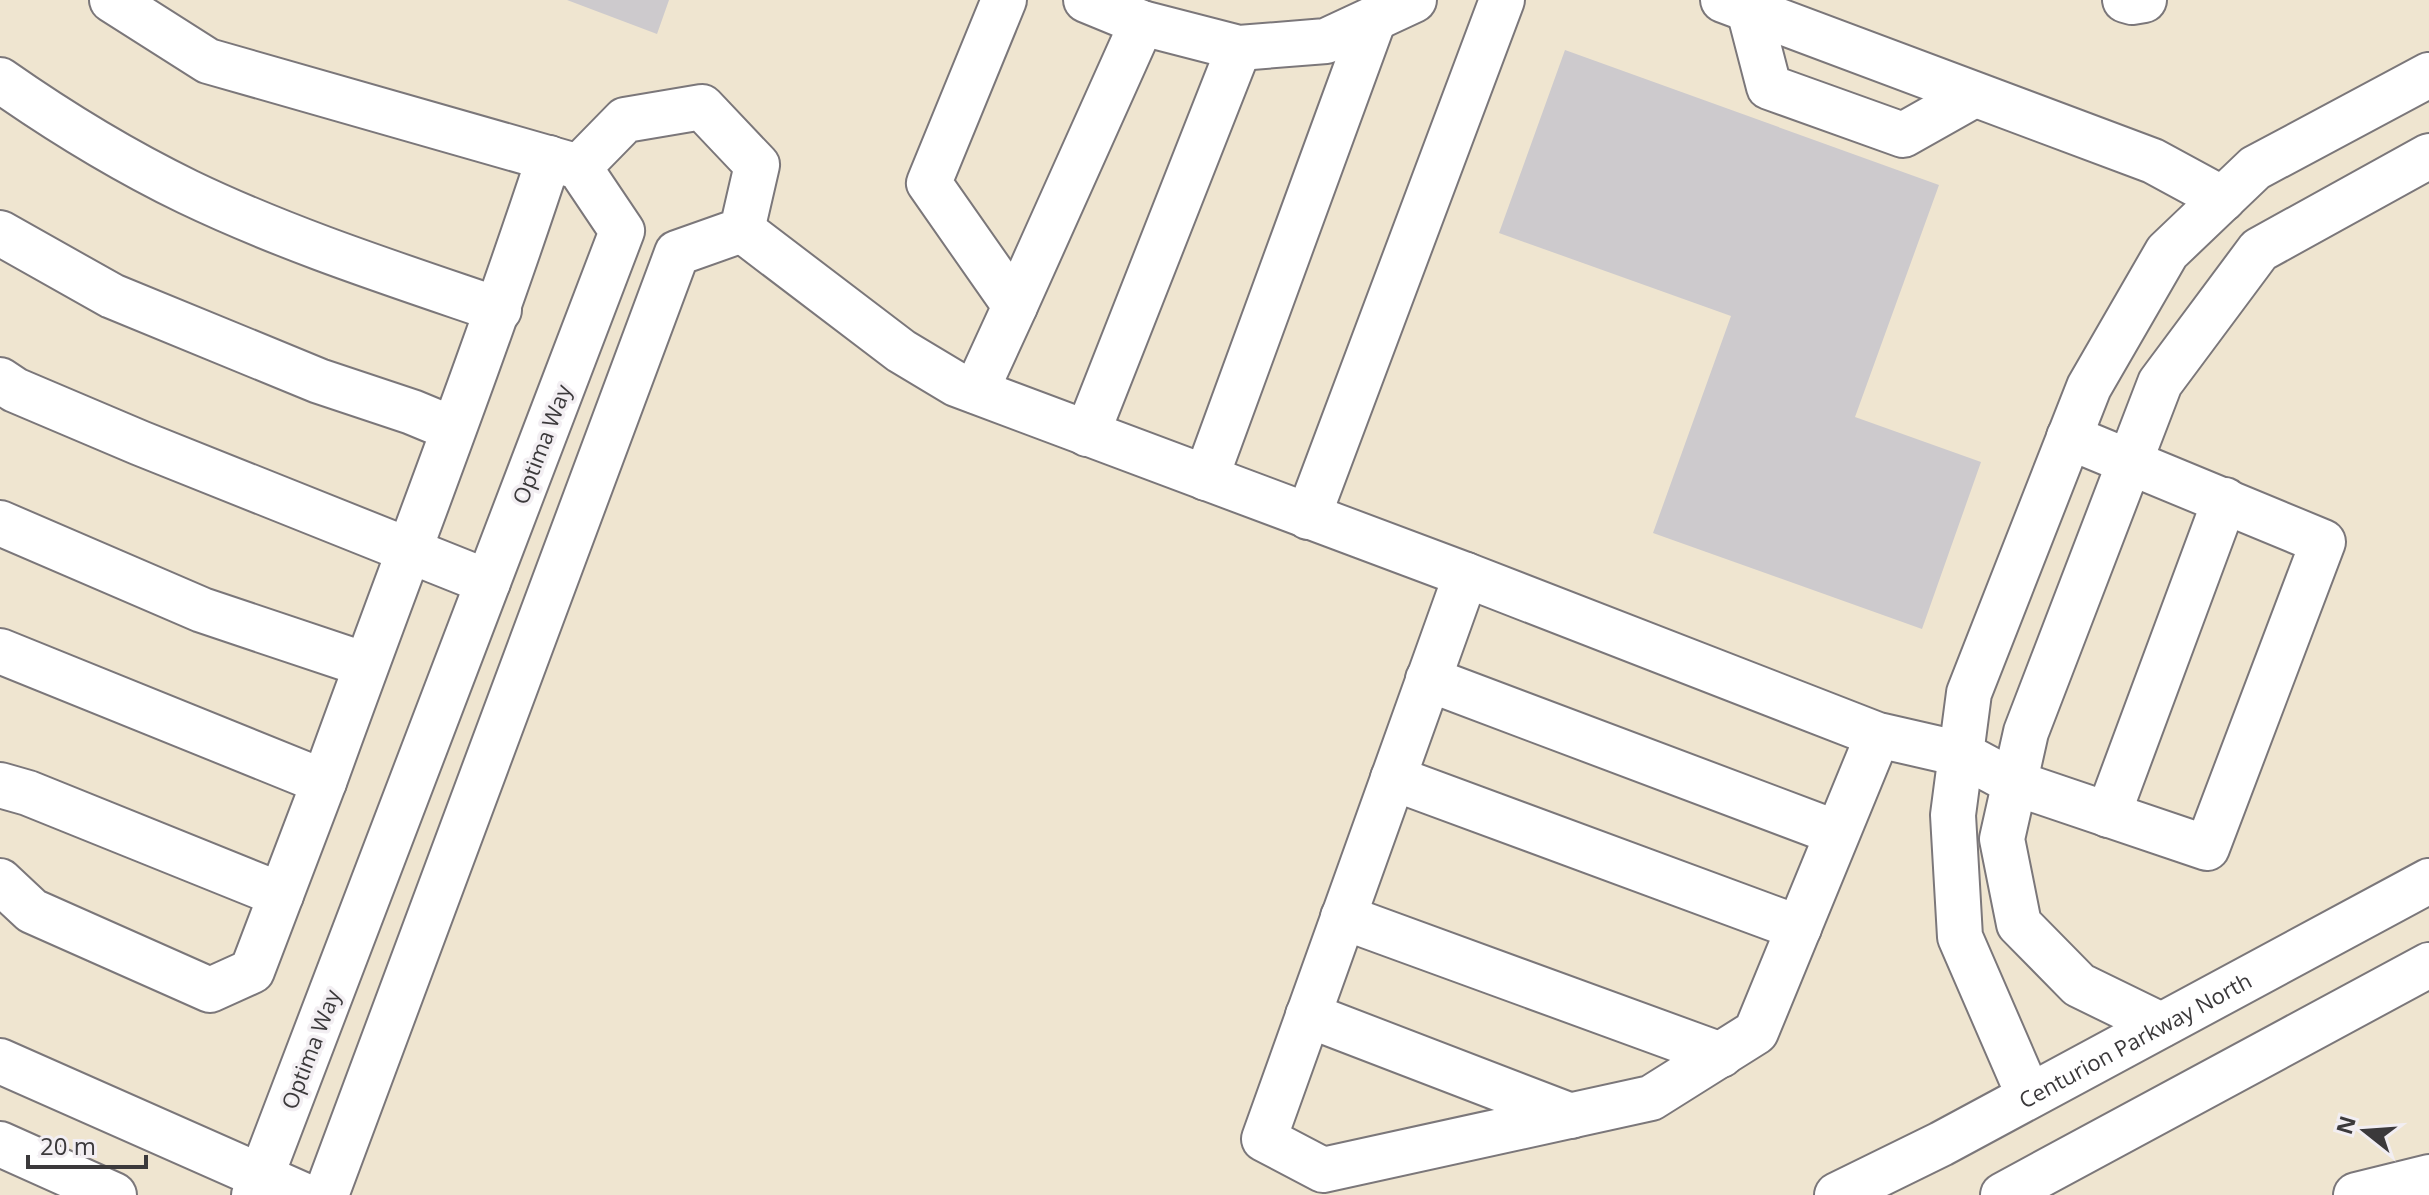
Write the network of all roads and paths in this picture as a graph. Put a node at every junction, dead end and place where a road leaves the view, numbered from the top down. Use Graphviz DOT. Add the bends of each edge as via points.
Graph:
graph roads {
  1 [pos="112,0"];
  2 [pos="1004,0"];
  3 [pos="1086,0"];
  4 [pos="1414,0"];
  5 [pos="1502,0"];
  6 [pos="2125,0"];
  7 [pos="2144,0"];
  8 [pos="1736,5"];
  9 [pos="1374,19"];
  10 [pos="1142,23"];
  11 [pos="1239,48"];
  12 [pos="2429,75"];
  13 [pos="0,80"];
  14 [pos="1974,95"];
  15 [pos="2429,156"];
  16 [pos="564,162"];
  17 [pos="2221,200"];
  18 [pos="742,230"];
  19 [pos="622,231"];
  20 [pos="0,233"];
  21 [pos="2259,250"];
  22 [pos="677,253"];
  23 [pos="1015,306"];
  24 [pos="499,310"];
  25 [pos="0,380"];
  26 [pos="976,391"];
  27 [pos="453,429"];
  28 [pos="1087,434"];
  29 [pos="2069,437"];
  30 [pos="2130,460"];
  31 [pos="1206,478"];
  32 [pos="2225,500"];
  33 [pos="1308,517"];
  34 [pos="0,523"];
  35 [pos="408,551"];
  36 [pos="1466,575"];
  37 [pos="488,582"];
  38 [pos="0,651"];
  39 [pos="366,665"];
  40 [pos="1428,679"];
  41 [pos="1878,735"];
  42 [pos="1961,754"];
  43 [pos="1393,778"];
  44 [pos="324,782"];
  45 [pos="2015,783"];
  46 [pos="0,785"];
  47 [pos="2108,815"];
  48 [pos="1837,833"];
  49 [pos="0,881"];
  50 [pos="2429,881"];
  51 [pos="281,895"];
  52 [pos="1343,917"];
  53 [pos="1799,928"];
  54 [pos="2429,965"];
  55 [pos="1308,1015"];
  56 [pos="2161,1025"];
  57 [pos="1721,1055"];
  58 [pos="0,1061"];
  59 [pos="2029,1096"];
  60 [pos="1571,1116"];
  61 [pos="0,1144"];
  62 [pos="2076,1177"];
  63 [pos="2429,1177"];
  64 [pos="258,1186"];
  65 [pos="114,1195"];
  66 [pos="303,1195"];
  67 [pos="326,1195"];
  68 [pos="1837,1195"];
  69 [pos="2003,1195"];
  70 [pos="2356,1195"];
  1 -- 16 [label="street" via="208,61"];
  2 -- 23 [label="street" via="929,183"];
  3 -- 10 [label="street"];
  4 -- 9 [label="street"];
  5 -- 33 [label="street"];
  6 -- 7 [label="street"];
  8 -- 14 [label="street"];
  8 -- 14 [label="street" via="1769,87 1903,135"];
  9 -- 11 [label="street" via="1326,41"];
  9 -- 31 [label="street"];
  10 -- 11 [label="street"];
  10 -- 23 [label="street"];
  11 -- 28 [label="street"];
  12 -- 17 [label="street" via="2255,168"];
  13 -- 24 [label="street" via="67,127 188,192 349,259"];
  14 -- 17 [label="street" via="2153,161"];
  15 -- 21 [label="street"];
  16 -- 18 [label="street" via="625,120 702,107 757,165"];
  16 -- 19 [label="street"];
  16 -- 24 [label="street"];
  17 -- 21 [label="street"];
  17 -- 29 [label="street" via="2167,252 2089,387"];
  18 -- 22 [label="street"];
  18 -- 26 [label="street" via="901,351"];
  19 -- 22 [label="street"];
  19 -- 37 [label="street, Optima Way"];
  20 -- 27 [label="street" via="112,296"];
  21 -- 30 [label="street" via="2160,383"];
  22 -- 67 [label="street"];
  23 -- 26 [label="street"];
  24 -- 27 [label="street"];
  25 -- 35 [label="street"];
  26 -- 28 [label="street"];
  27 -- 35 [label="street"];
  28 -- 31 [label="street"];
  29 -- 30 [label="street"];
  29 -- 42 [label="street" via="1969,693"];
  30 -- 32 [label="street"];
  30 -- 45 [label="street" via="2026,732"];
  31 -- 33 [label="street"];
  32 -- 47 [label="street"];
  32 -- 47 [label="street" via="2323,542 2318,557 2207,848"];
  33 -- 36 [label="street"];
  34 -- 39 [label="street" via="202,610"];
  35 -- 37 [label="street"];
  35 -- 39 [label="street"];
  36 -- 40 [label="street"];
  36 -- 41 [label="street"];
  37 -- 64 [label="street, Optima Way"];
  38 -- 44 [label="street"];
  39 -- 44 [label="street"];
  40 -- 43 [label="street"];
  40 -- 48 [label="street"];
  41 -- 42 [label="street"];
  41 -- 48 [label="street"];
  42 -- 45 [label="street"];
  42 -- 59 [label="street" via="1953,815 1960,937"];
  43 -- 52 [label="street"];
  43 -- 53 [label="street"];
  44 -- 51 [label="street"];
  45 -- 47 [label="street"];
  45 -- 56 [label="street" via="2002,839 2019,924 2079,985"];
  46 -- 51 [label="street"];
  48 -- 53 [label="street"];
  49 -- 51 [label="street" via="32,911 210,990 252,971"];
  50 -- 56 [label="street, Centurion Parkway North"];
  52 -- 55 [label="street"];
  52 -- 57 [label="street"];
  53 -- 57 [label="street" via="1756,1032"];
  54 -- 62 [label="street"];
  55 -- 60 [label="street"];
  55 -- 60 [label="street" via="1264,1139 1323,1170"];
  56 -- 59 [label="street, Centurion Parkway North"];
  57 -- 60 [label="street" via="1651,1098"];
  58 -- 64 [label="street"];
  59 -- 68 [label="street, Centurion Parkway North"];
  61 -- 65 [label="street"];
  62 -- 69 [label="street"];
  63 -- 70 [label="street"];
  64 -- 66 [label="street"];
}
